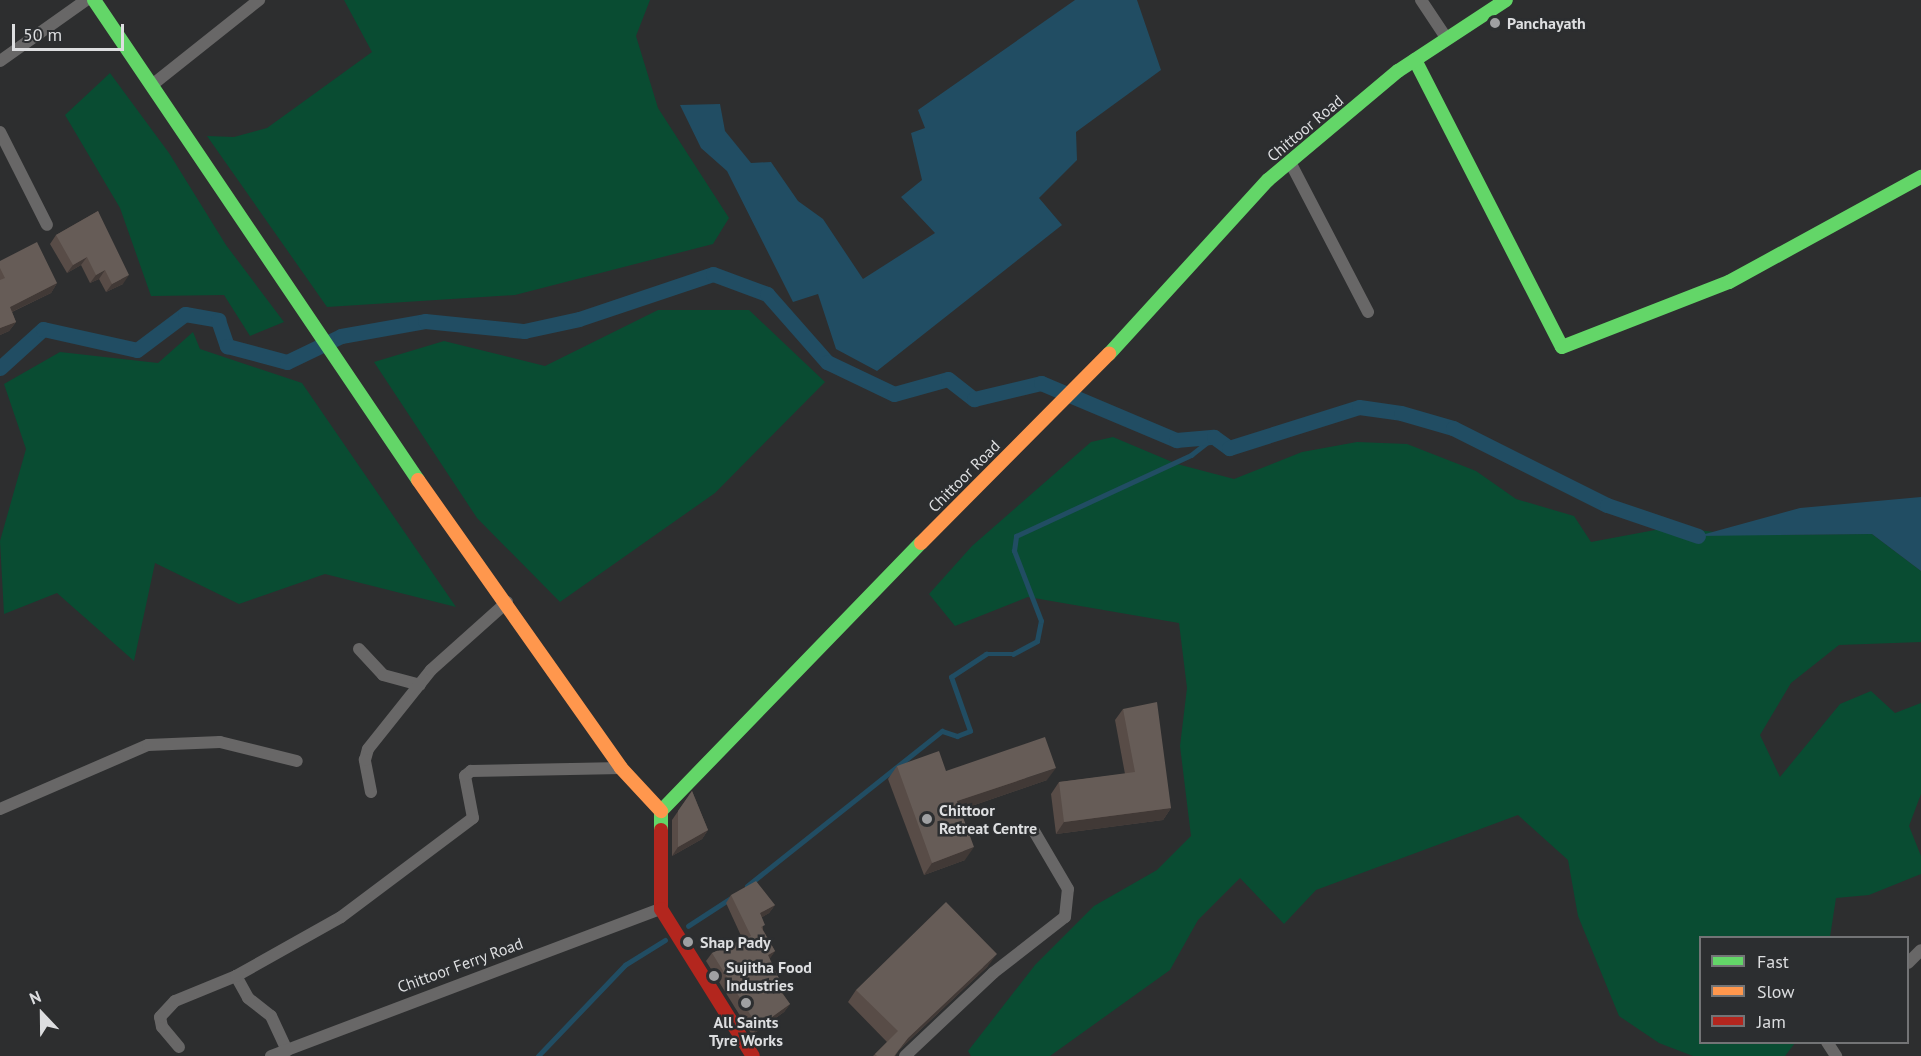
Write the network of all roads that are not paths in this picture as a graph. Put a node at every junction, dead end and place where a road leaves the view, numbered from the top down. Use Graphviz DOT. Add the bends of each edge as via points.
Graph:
graph roads {
  1 [pos="86,0"];
  2 [pos="94,0"];
  3 [pos="258,0"];
  4 [pos="1421,0"];
  5 [pos="1506,0"];
  6 [pos="1486,5"];
  7 [pos="1448,39"];
  8 [pos="1415,60"];
  9 [pos="0,61"];
  10 [pos="152,85"];
  11 [pos="0,132"];
  12 [pos="1290,162"];
  13 [pos="1921,177"];
  14 [pos="47,225"];
  15 [pos="1368,312"];
  16 [pos="507,602"];
  17 [pos="359,649"];
  18 [pos="420,685"];
  19 [pos="297,761"];
  20 [pos="621,768"];
  21 [pos="371,792"];
  22 [pos="0,809"];
  23 [pos="661,811"];
  24 [pos="1034,831"];
  25 [pos="661,909"];
  26 [pos="1921,950"];
  27 [pos="1909,962"];
  28 [pos="236,976"];
  29 [pos="179,1047"];
  30 [pos="287,1050"];
  31 [pos="271,1056"];
  32 [pos="753,1056"];
  33 [pos="905,1056"];
  1 -- 9 [label="street"];
  2 -- 10 [label="main road"];
  3 -- 10 [label="street"];
  4 -- 7 [label="street"];
  5 -- 6 [label="main road, Chittoor Road"];
  6 -- 7 [label="main road, Chittoor Road"];
  7 -- 8 [label="main road, Chittoor Road"];
  8 -- 12 [label="main road, Chittoor Road"];
  8 -- 13 [label="main road" via="1469,157 1562,347 1729,282"];
  10 -- 16 [label="main road" via="373,416"];
  11 -- 14 [label="street"];
  12 -- 15 [label="street"];
  12 -- 23 [label="main road, Chittoor Road" via="1090,375 783,679"];
  16 -- 18 [label="street" via="457,644"];
  16 -- 20 [label="main road"];
  17 -- 18 [label="street" via="383,675"];
  18 -- 21 [label="street" via="368,749 364,760"];
  19 -- 22 [label="street" via="220,742 148,745"];
  20 -- 23 [label="main road"];
  20 -- 28 [label="street" via="471,771 465,776 473,819 341,917"];
  23 -- 25 [label="main road"];
  24 -- 33 [label="street" via="1068,889 1065,917 993,973"];
  25 -- 30 [label="street, Chittoor Ferry Road"];
  25 -- 32 [label="main road"];
  26 -- 27 [label="street"];
  28 -- 29 [label="street" via="175,1001 160,1017 162,1027"];
  28 -- 30 [label="street" via="248,998 271,1016"];
  30 -- 31 [label="street, Chittoor Ferry Road"];
}
